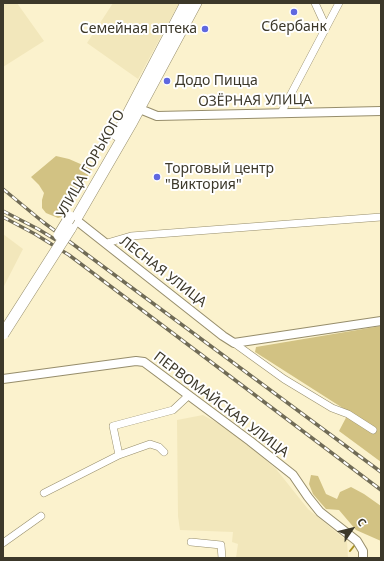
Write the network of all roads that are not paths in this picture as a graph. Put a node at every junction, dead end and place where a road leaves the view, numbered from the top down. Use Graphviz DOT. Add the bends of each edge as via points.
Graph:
graph roads {
  1 [pos="186,3"];
  2 [pos="196,3"];
  3 [pos="315,3"];
  4 [pos="336,4"];
  5 [pos="326,27"];
  6 [pos="136,108"];
  7 [pos="381,112"];
  8 [pos="281,113"];
  9 [pos="381,217"];
  10 [pos="73,219"];
  11 [pos="106,243"];
  12 [pos="3,321"];
  13 [pos="381,321"];
  14 [pos="3,334"];
  15 [pos="234,343"];
  16 [pos="3,379"];
  17 [pos="188,396"];
  18 [pos="373,430"];
  19 [pos="164,452"];
  20 [pos="119,455"];
  21 [pos="44,493"];
  22 [pos="41,516"];
  23 [pos="191,542"];
  24 [pos="3,543"];
  25 [pos="363,555"];
  26 [pos="222,558"];
  1 -- 6 [label="main road, УЛИЦА ГОРЬКОГО"];
  2 -- 6 [label="main road, УЛИЦА ГОРЬКОГО"];
  3 -- 5 [label="street"];
  4 -- 5 [label="street"];
  5 -- 8 [label="street"];
  6 -- 8 [label="street, ОЗЁРНАЯ УЛИЦА" via="157,116"];
  6 -- 10 [label="main road, УЛИЦА ГОРЬКОГО" via="102,163"];
  7 -- 8 [label="street, ОЗЁРНАЯ УЛИЦА"];
  9 -- 11 [label="street" via="131,236"];
  10 -- 11 [label="street, ЛЕСНАЯ УЛИЦА"];
  10 -- 12 [label="main road, УЛИЦА ГОРЬКОГО, bridge"];
  10 -- 14 [label="main road, УЛИЦА ГОРЬКОГО, bridge"];
  11 -- 15 [label="street, ЛЕСНАЯ УЛИЦА"];
  13 -- 15 [label="street"];
  15 -- 18 [label="street, ЛЕСНАЯ УЛИЦА" via="284,379"];
  16 -- 17 [label="street, ПЕРВОМАЙСКАЯ УЛИЦА" via="136,361 151,366"];
  17 -- 20 [label="street" via="172,410 113,426"];
  17 -- 25 [label="street, ПЕРВОМАЙСКАЯ УЛИЦА" via="292,475 320,512 357,542"];
  19 -- 20 [label="street" via="150,444"];
  20 -- 21 [label="street"];
  22 -- 24 [label="street"];
  23 -- 26 [label="street" via="221,545"];
}
